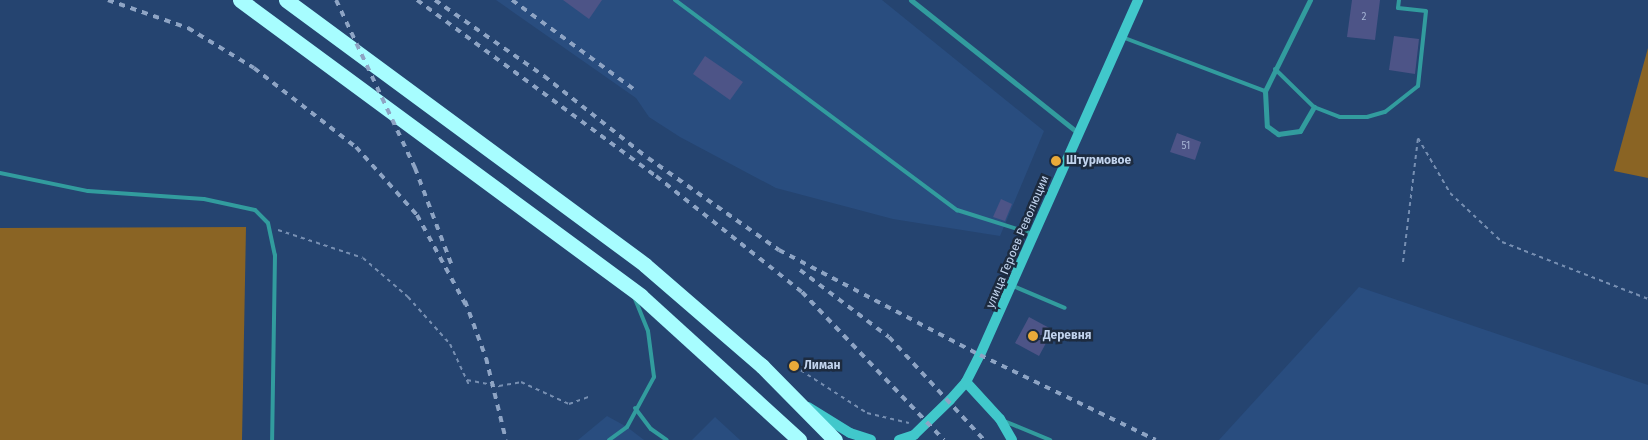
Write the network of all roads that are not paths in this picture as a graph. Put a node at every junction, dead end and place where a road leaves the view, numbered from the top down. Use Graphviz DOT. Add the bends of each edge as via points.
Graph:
graph roads {
  1 [pos="240,0"];
  2 [pos="286,0"];
  3 [pos="675,0"];
  4 [pos="911,0"];
  5 [pos="1138,0"];
  6 [pos="1310,0"];
  7 [pos="1399,0"];
  8 [pos="1122,37"];
  9 [pos="1275,69"];
  10 [pos="1265,91"];
  11 [pos="1314,107"];
  12 [pos="1078,133"];
  13 [pos="0,173"];
  14 [pos="1035,235"];
  15 [pos="1013,286"];
  16 [pos="630,288"];
  17 [pos="1065,308"];
  18 [pos="966,382"];
  19 [pos="796,399"];
  20 [pos="635,408"];
  21 [pos="1000,419"];
  22 [pos="913,438"];
  23 [pos="272,440"];
  24 [pos="609,440"];
  25 [pos="666,440"];
  26 [pos="799,440"];
  27 [pos="835,440"];
  28 [pos="871,440"];
  29 [pos="900,440"];
  30 [pos="1012,440"];
  31 [pos="1050,440"];
  1 -- 16 [label="highway"];
  2 -- 19 [label="highway" via="645,265"];
  3 -- 14 [label="lane" via="957,210"];
  4 -- 12 [label="street"];
  5 -- 8 [label="main road, улица Героев Революции"];
  6 -- 9 [label="street"];
  7 -- 11 [label="lane" via="1398,8 1426,12 1418,86 1385,112 1367,117 1340,116"];
  8 -- 10 [label="lane"];
  8 -- 12 [label="main road, улица Героев Революции"];
  9 -- 10 [label="street"];
  9 -- 11 [label="lane"];
  10 -- 11 [label="street" via="1267,126 1278,134 1300,131"];
  12 -- 14 [label="main road, улица Героев Революции"];
  13 -- 23 [label="lane" via="88,191 236,203 255,210 269,227 275,255"];
  14 -- 15 [label="main road, улица Героев Революции"];
  15 -- 17 [label="lane"];
  15 -- 18 [label="main road, улица Героев Революции"];
  16 -- 20 [label="lane" via="648,331 654,377 652,387"];
  16 -- 26 [label="highway"];
  18 -- 21 [label="main road"];
  18 -- 22 [label="main road, улица Героев Революции"];
  19 -- 27 [label="highway"];
  19 -- 28 [label="main road" via="850,433"];
  20 -- 24 [label="lane" via="627,427"];
  20 -- 25 [label="lane" via="651,429"];
  21 -- 30 [label="main road"];
  21 -- 31 [label="lane"];
  22 -- 29 [label="main road, улица Героев Революции"];
}
